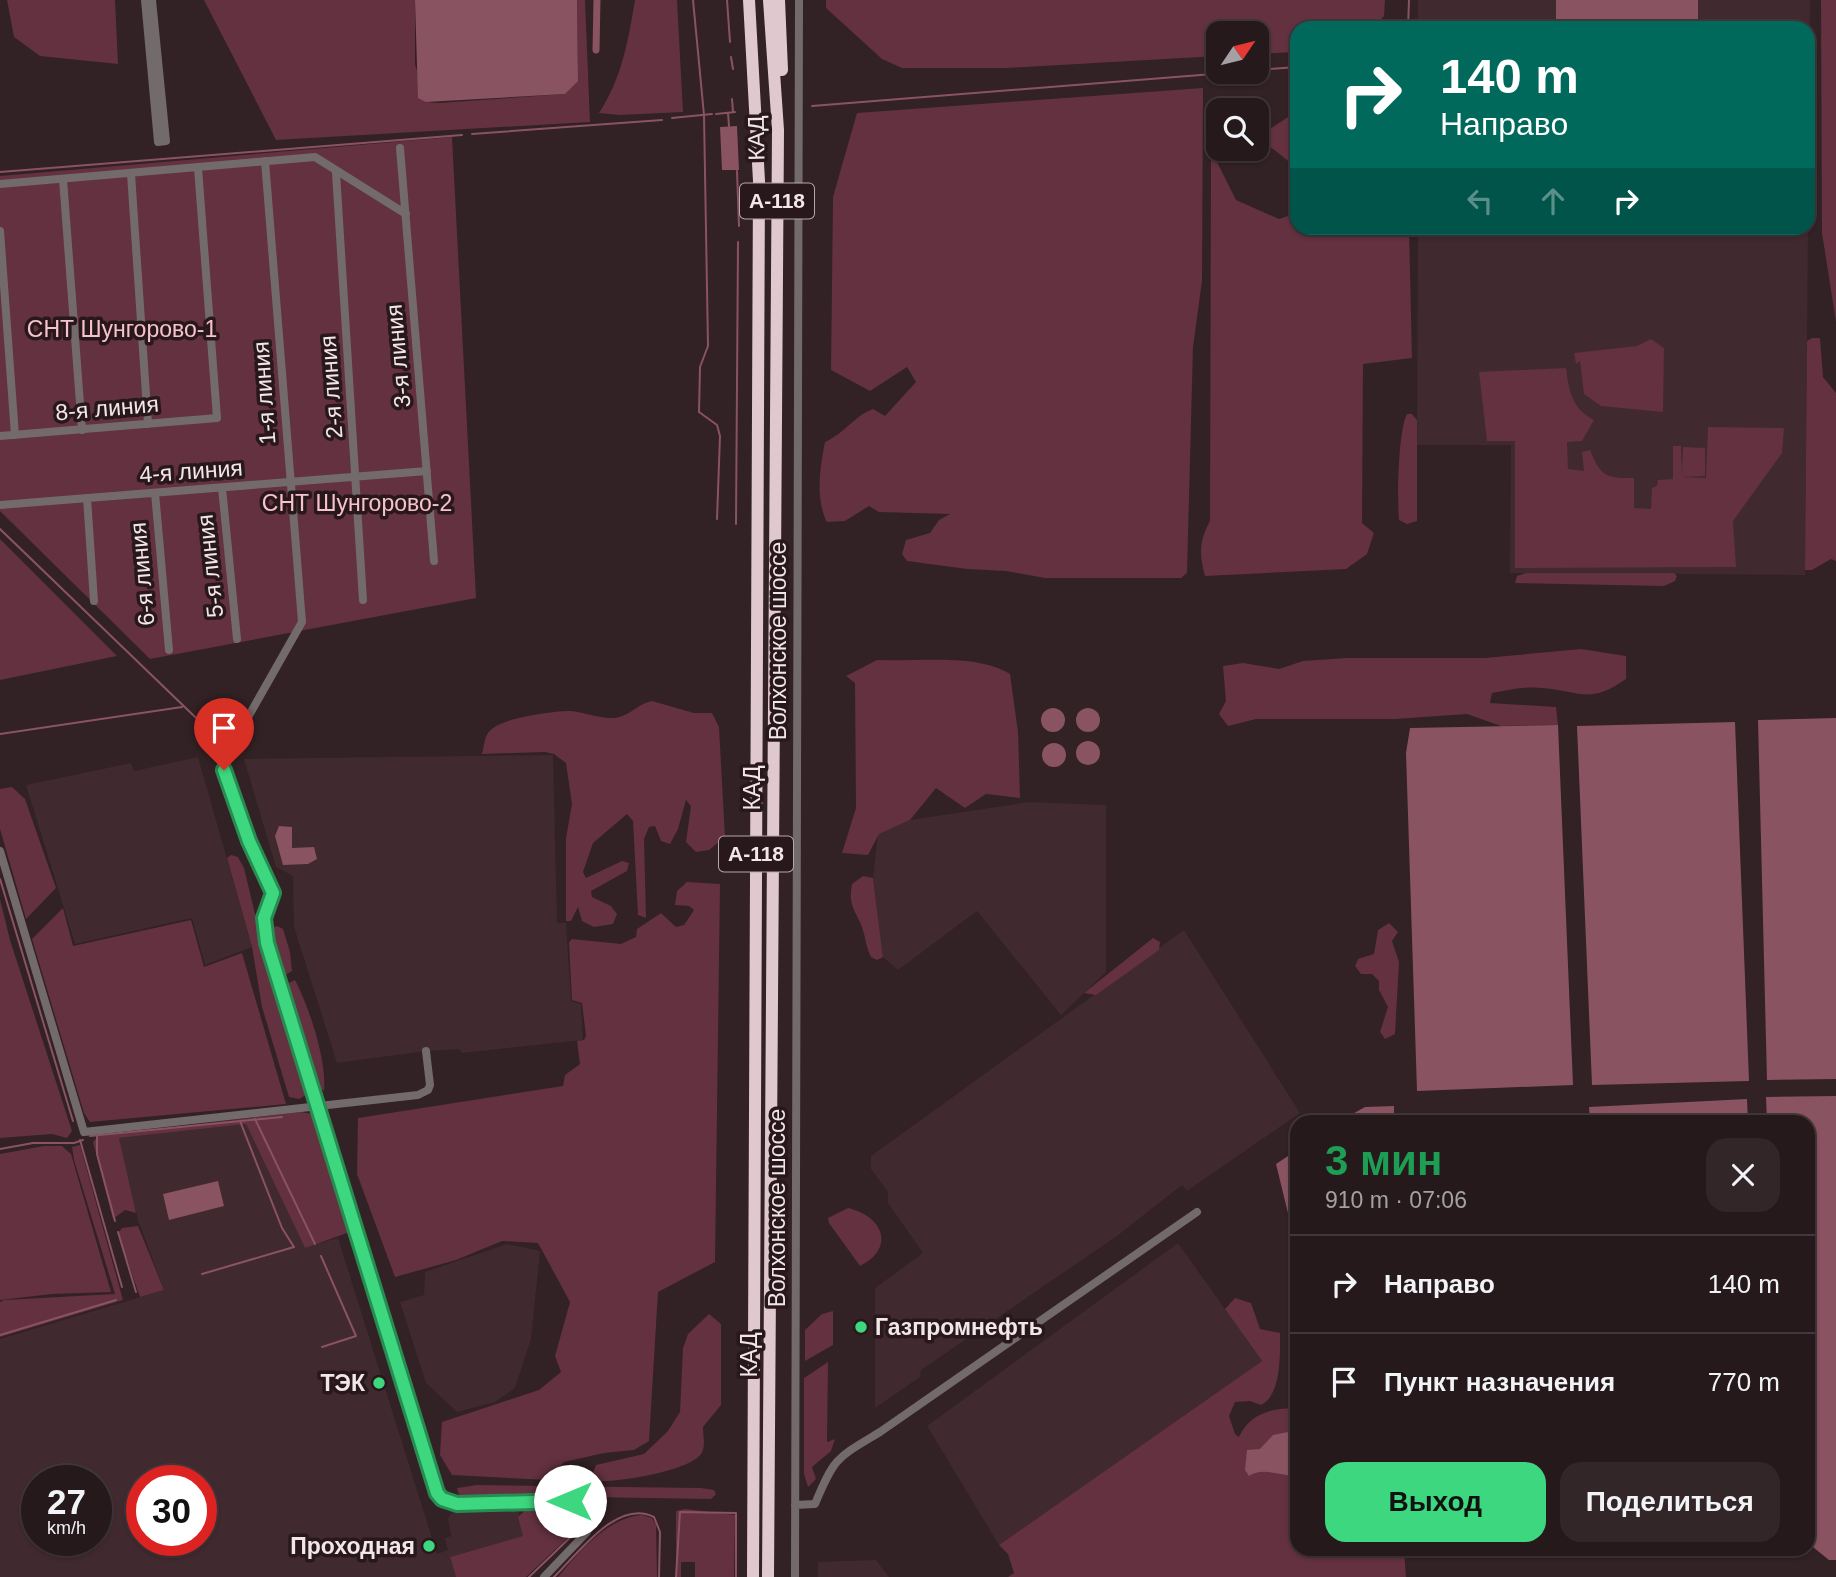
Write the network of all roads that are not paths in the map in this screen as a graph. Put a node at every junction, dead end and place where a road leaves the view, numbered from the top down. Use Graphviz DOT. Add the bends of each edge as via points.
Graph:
graph roads {
  1 [pos="145,0"];
  2 [pos="152,0"];
  3 [pos="749,0"];
  4 [pos="769,0"];
  5 [pos="779,0"];
  6 [pos="799,0"];
  7 [pos="778,130"];
  8 [pos="400,148"];
  9 [pos="265,161"];
  10 [pos="198,168"];
  11 [pos="336,173"];
  12 [pos="131,174"];
  13 [pos="64,179"];
  14 [pos="0,184"];
  15 [pos="406,214"];
  16 [pos="0,231"];
  17 [pos="148,424"];
  18 [pos="82,430"];
  19 [pos="15,435"];
  20 [pos="0,436"];
  21 [pos="427,471"];
  22 [pos="356,476"];
  23 [pos="291,483"];
  24 [pos="222,488"];
  25 [pos="155,493"];
  26 [pos="87,498"];
  27 [pos="0,505"];
  28 [pos="434,561"];
  29 [pos="363,600"];
  30 [pos="94,601"];
  31 [pos="237,639"];
  32 [pos="169,650"];
  33 [pos="0,851"];
  34 [pos="426,1051"];
  35 [pos="317,1105"];
  36 [pos="1197,1212"];
  37 [pos="795,1505"];
  38 [pos="544,1577"];
  39 [pos="753,1577"];
  40 [pos="768,1577"];
  41 [pos="795,1577"];
  1 -- 2 [label="street" via="162,142"];
  3 -- 39 [label="highway, КАД / А-118" via="759,181"];
  4 -- 7 [label="highway, КАД / А-118"];
  5 -- 7 [label="highway" via="782,77"];
  6 -- 37 [label="street, Волхонское шоссе"];
  7 -- 40 [label="highway, КАД / А-118"];
  8 -- 15 [label="street, 3-я линия"];
  9 -- 10 [label="street"];
  9 -- 11 [label="street" via="315,157"];
  9 -- 23 [label="street, 1-я линия"];
  10 -- 12 [label="street"];
  10 -- 17 [label="street, 8-я линия" via="217,418"];
  11 -- 15 [label="street"];
  11 -- 22 [label="street, 2-я линия"];
  12 -- 13 [label="street"];
  12 -- 17 [label="street"];
  13 -- 14 [label="street"];
  13 -- 18 [label="street"];
  15 -- 21 [label="street, 3-я линия"];
  16 -- 19 [label="street"];
  17 -- 18 [label="street, 8-я линия"];
  18 -- 19 [label="street, 8-я линия"];
  19 -- 20 [label="street, 8-я линия"];
  21 -- 22 [label="street, 4-я линия"];
  21 -- 28 [label="street, 3-я линия"];
  22 -- 23 [label="street, 4-я линия"];
  22 -- 29 [label="street, 2-я линия"];
  23 -- 24 [label="street, 4-я линия"];
  23 -- 35 [label="street, 1-я линия" via="302,622 226,756 224,770 273,893 264,926"];
  24 -- 25 [label="street, 4-я линия"];
  24 -- 31 [label="street, 5-я линия"];
  25 -- 26 [label="street, 4-я линия"];
  25 -- 32 [label="street, 6-я линия"];
  26 -- 27 [label="street, 4-я линия"];
  26 -- 30 [label="street"];
  33 -- 35 [label="street" via="84,1132"];
  34 -- 35 [label="street" via="430,1085 424,1093"];
  35 -- 38 [label="street" via="437,1493 457,1504 570,1501 579,1504 588,1517 587,1532"];
  36 -- 37 [label="street" via="840,1455 815,1504"];
  37 -- 41 [label="street, Волхонское шоссе"];
}
